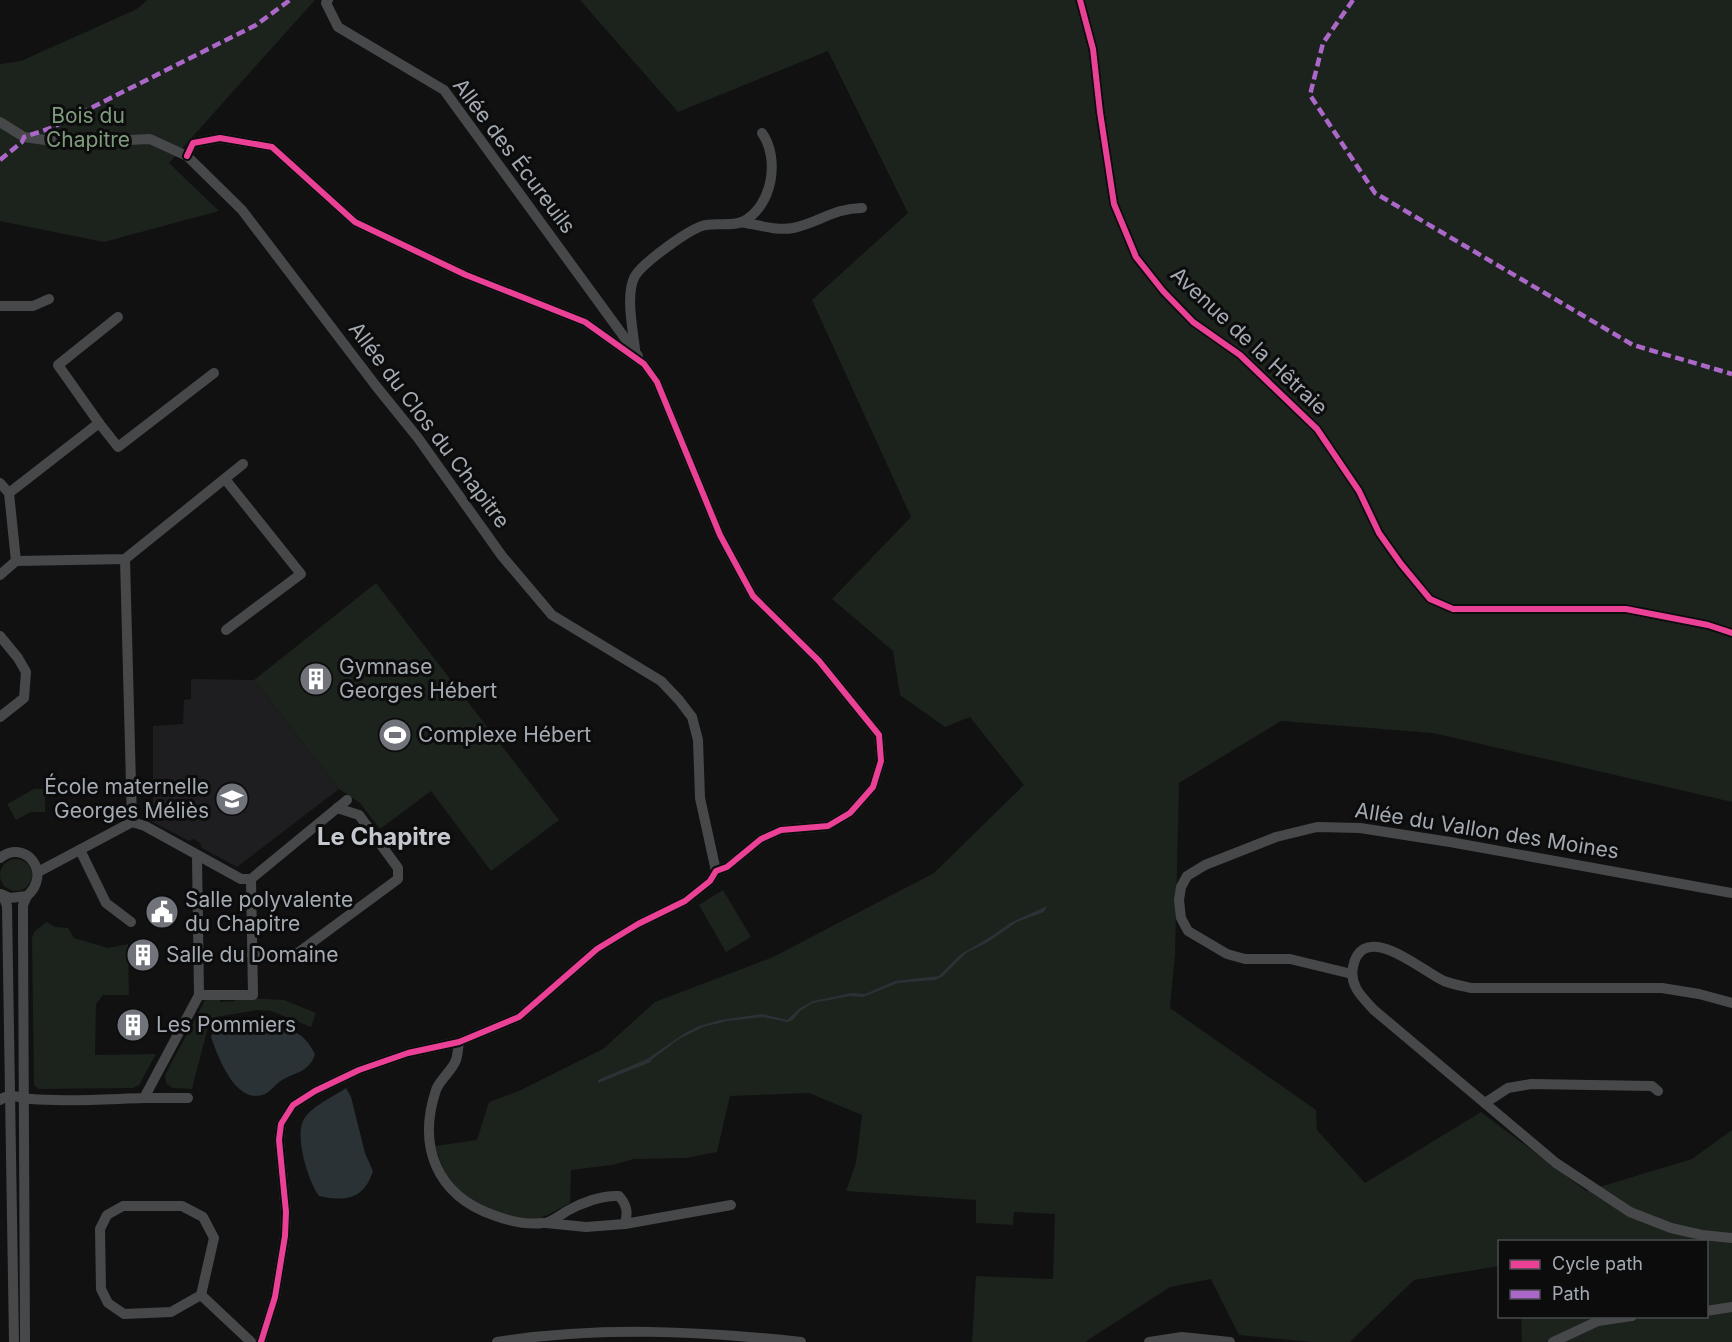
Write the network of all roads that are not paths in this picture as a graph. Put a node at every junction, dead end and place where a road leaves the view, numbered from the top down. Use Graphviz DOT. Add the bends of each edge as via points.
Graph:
graph roads {
  1 [pos="1080,0"];
  2 [pos="327,2"];
  3 [pos="0,122"];
  4 [pos="762,133"];
  5 [pos="187,156"];
  6 [pos="862,208"];
  7 [pos="741,222"];
  8 [pos="49,299"];
  9 [pos="0,306"];
  10 [pos="118,317"];
  11 [pos="635,352"];
  12 [pos="644,364"];
  13 [pos="214,373"];
  14 [pos="99,423"];
  15 [pos="243,464"];
  16 [pos="225,479"];
  17 [pos="0,483"];
  18 [pos="9,492"];
  19 [pos="125,559"];
  20 [pos="16,561"];
  21 [pos="0,575"];
  22 [pos="226,630"];
  23 [pos="1732,633"];
  24 [pos="0,636"];
  25 [pos="0,717"];
  26 [pos="347,800"];
  27 [pos="337,808"];
  28 [pos="132,822"];
  29 [pos="80,850"];
  30 [pos="197,856"];
  31 [pos="0,858"];
  32 [pos="716,871"];
  33 [pos="38,872"];
  34 [pos="251,879"];
  35 [pos="1732,893"];
  36 [pos="1,894"];
  37 [pos="27,896"];
  38 [pos="130,922"];
  39 [pos="252,955"];
  40 [pos="1352,974"];
  41 [pos="199,995"];
  42 [pos="4,1000"];
  43 [pos="1732,1003"];
  44 [pos="459,1042"];
  45 [pos="1658,1091"];
  46 [pos="5,1098"];
  47 [pos="23,1098"];
  48 [pos="144,1098"];
  49 [pos="188,1098"];
  50 [pos="1485,1103"];
  51 [pos="0,1176"];
  52 [pos="12,1187"];
  53 [pos="24,1187"];
  54 [pos="730,1205"];
  55 [pos="546,1223"];
  56 [pos="626,1224"];
  57 [pos="1732,1238"];
  58 [pos="201,1295"];
  59 [pos="1732,1307"];
  60 [pos="1708,1311"];
  61 [pos="1624,1318"];
  62 [pos="677,1337"];
  63 [pos="14,1342"];
  64 [pos="25,1342"];
  65 [pos="251,1342"];
  66 [pos="261,1342"];
  67 [pos="497,1342"];
  68 [pos="801,1342"];
  69 [pos="1149,1342"];
  70 [pos="1230,1342"];
  71 [pos="1553,1342"];
  1 -- 23 [label="street, Avenue de la Hêtraie" via="1093,49 1114,204 1136,257 1193,322 1240,355 1317,429 1359,491 1379,533 1430,599 1453,609 1626,609"];
  2 -- 11 [label="street, Allée des Écureuils" via="338,27 444,90"];
  3 -- 5 [label="street, Allée du Clos du Chapitre" via="24,137 66,143 150,140"];
  4 -- 7 [label="street" via="771,152 768,188 757,211"];
  5 -- 12 [label="street" via="193,143 219,138 272,147 355,222 466,274 585,322"];
  5 -- 32 [label="street, Allée du Clos du Chapitre" via="242,210 418,438 502,556 552,615 661,681 692,717 698,740 700,798"];
  6 -- 7 [label="street" via="839,210 783,229"];
  7 -- 11 [label="street" via="703,225 648,261 635,276 631,316"];
  8 -- 9 [label="street" via="33,306"];
  10 -- 14 [label="street" via="58,365"];
  11 -- 12 [label="street, Allée des Écureuils"];
  12 -- 32 [label="street, Allée des Écureuils" via="657,382 720,535 753,596 819,661 879,735 881,761 873,787 850,813 828,826 781,830 761,838 727,867"];
  13 -- 14 [label="street" via="118,447"];
  14 -- 18 [label="street"];
  15 -- 16 [label="street"];
  16 -- 19 [label="street"];
  16 -- 22 [label="street" via="302,574"];
  17 -- 18 [label="street"];
  18 -- 20 [label="street"];
  19 -- 20 [label="street"];
  19 -- 28 [label="street"];
  20 -- 21 [label="street"];
  24 -- 25 [label="street" via="26,672 24,698"];
  26 -- 27 [label="street"];
  27 -- 34 [label="street"];
  27 -- 39 [label="street" via="359,814 398,868 398,879 299,952 287,956"];
  28 -- 29 [label="street"];
  28 -- 30 [label="street"];
  29 -- 33 [label="street"];
  29 -- 38 [label="street" via="106,903"];
  30 -- 34 [label="street" via="241,879"];
  30 -- 41 [label="street"];
  31 -- 33 [label="street" via="21,853 29,857"];
  32 -- 44 [label="street, Allée des Écureuils" via="710,881 685,901 597,949 519,1017"];
  33 -- 37 [label="street" via="37,884"];
  34 -- 39 [label="street"];
  35 -- 40 [label="street, Allée du Vallon des Moines" via="1450,842 1360,828 1317,827 1276,837 1205,866 1187,876 1180,887 1180,918 1188,932 1227,954 1290,958"];
  36 -- 37 [label="street" via="10,898"];
  36 -- 42 [label="street" via="8,906"];
  37 -- 47 [label="street" via="22,928"];
  39 -- 41 [label="street" via="253,995"];
  40 -- 43 [label="street" via="1358,954 1370,947 1386,948 1443,981 1471,988 1662,988"];
  40 -- 50 [label="street" via="1356,991 1374,1010"];
  41 -- 48 [label="street"];
  42 -- 46 [label="street"];
  44 -- 55 [label="street" via="456,1060 437,1089 429,1125 433,1160 449,1188 475,1208 507,1220"];
  44 -- 66 [label="street, Allée des Écureuils" via="408,1053 359,1070 293,1105 281,1124 279,1140 285,1236 275,1297"];
  45 -- 50 [label="street" via="1652,1086 1531,1084 1508,1088"];
  46 -- 47 [label="street"];
  46 -- 52 [label="street"];
  47 -- 48 [label="street"];
  47 -- 53 [label="street"];
  48 -- 49 [label="street"];
  50 -- 57 [label="street" via="1556,1163 1630,1212 1671,1228"];
  51 -- 52 [label="street"];
  52 -- 53 [label="street"];
  52 -- 63 [label="street"];
  53 -- 64 [label="street"];
  54 -- 56 [label="street"];
  55 -- 56 [label="street" via="586,1227"];
  55 -- 56 [label="street" via="573,1208 611,1195 619,1196 625,1203"];
  58 -- 58 [label="street" via="214,1238 203,1217 182,1206 123,1206 107,1215 100,1229 100,1289 108,1303 124,1314 171,1312"];
  58 -- 65 [label="street"];
  59 -- 60 [label="street"];
  61 -- 71 [label="street" via="1598,1321"];
  62 -- 67 [label="street" via="597,1332"];
  62 -- 68 [label="street" via="724,1334"];
  69 -- 70 [label="street" via="1182,1336"];
}
